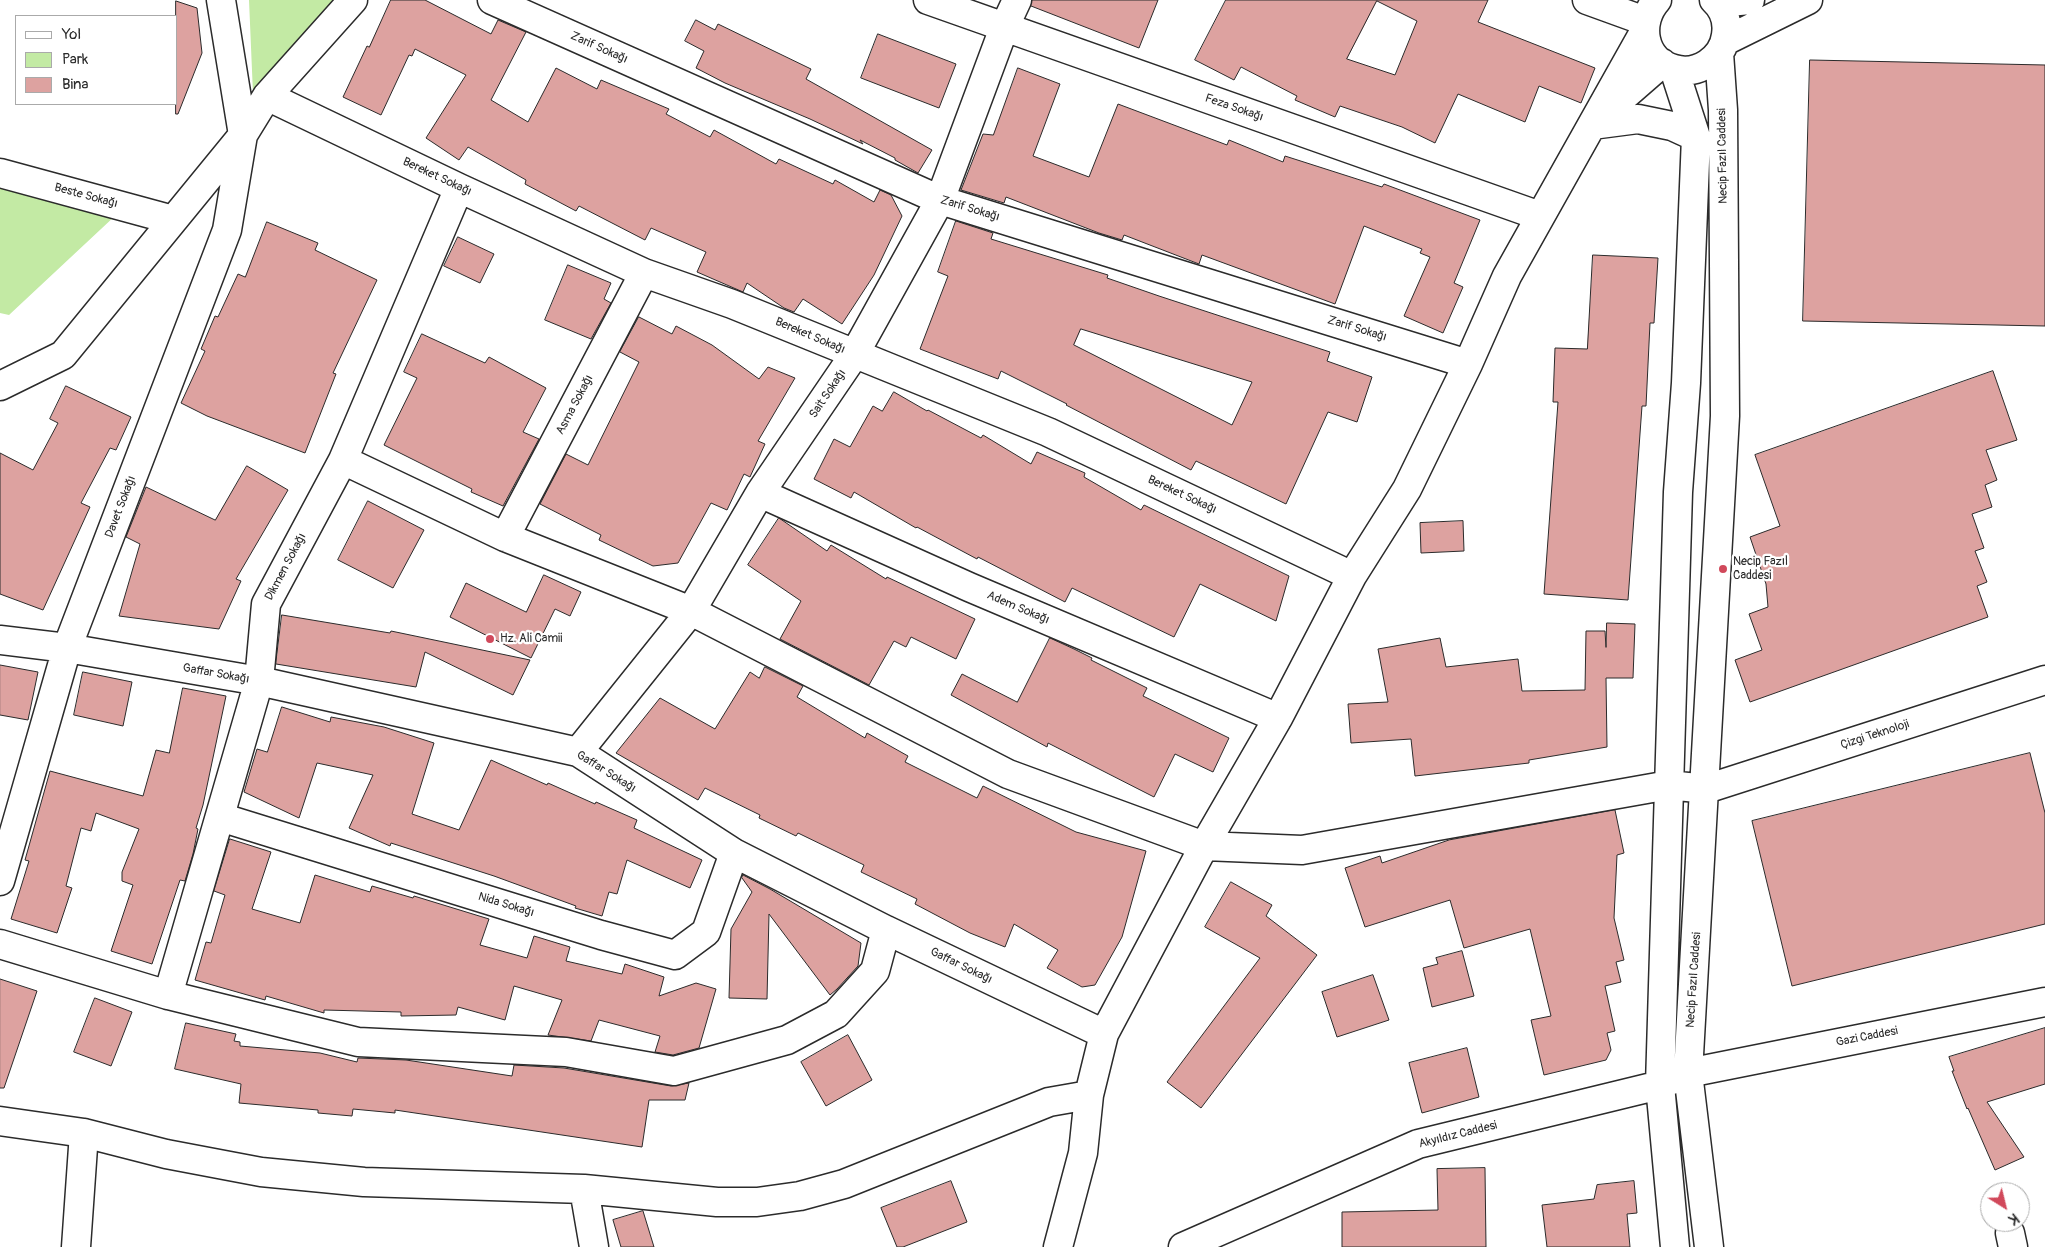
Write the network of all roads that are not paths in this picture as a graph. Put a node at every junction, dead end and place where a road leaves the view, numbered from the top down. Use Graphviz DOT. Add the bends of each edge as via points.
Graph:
graph roads {
  1 [pos="221,0"];
  2 [pos="353,0"];
  3 [pos="492,0"];
  4 [pos="928,0"];
  5 [pos="1017,0"];
  6 [pos="1588,0"];
  7 [pos="1750,0"];
  8 [pos="1808,0"];
  9 [pos="1716,1"];
  10 [pos="1650,12"];
  11 [pos="1004,28"];
  12 [pos="1722,47"];
  13 [pos="1668,66"];
  14 [pos="267,96"];
  15 [pos="1592,125"];
  16 [pos="244,135"];
  17 [pos="1696,137"];
  18 [pos="0,173"];
  19 [pos="459,188"];
  20 [pos="940,200"];
  21 [pos="1540,216"];
  22 [pos="173,220"];
  23 [pos="644,272"];
  24 [pos="854,355"];
  25 [pos="1468,364"];
  26 [pos="0,386"];
  27 [pos="343,460"];
  28 [pos="760,493"];
  29 [pos="505,537"];
  30 [pos="1352,576"];
  31 [pos="691,611"];
  32 [pos="0,640"];
  33 [pos="67,648"];
  34 [pos="2045,680"];
  35 [pos="259,682"];
  36 [pos="1278,718"];
  37 [pos="578,752"];
  38 [pos="1669,785"];
  39 [pos="1706,789"];
  40 [pos="220,817"];
  41 [pos="1204,846"];
  42 [pos="734,853"];
  43 [pos="0,881"];
  44 [pos="886,930"];
  45 [pos="0,944"];
  46 [pos="168,995"];
  47 [pos="2045,1002"];
  48 [pos="1104,1034"];
  49 [pos="1688,1073"];
  50 [pos="1660,1085"];
  51 [pos="1089,1095"];
  52 [pos="0,1121"];
  53 [pos="84,1134"];
  54 [pos="584,1189"];
  55 [pos="76,1247"];
  56 [pos="594,1247"];
  57 [pos="1058,1247"];
  58 [pos="1183,1247"];
  59 [pos="1676,1247"];
  60 [pos="1709,1247"];
  1 -- 16 [label="street"];
  2 -- 14 [label="street"];
  3 -- 20 [label="street, Zarif Sokağı"];
  4 -- 11 [label="street, Feza Sokağı"];
  5 -- 11 [label="street, Sait Sokağı"];
  6 -- 10 [label="street"];
  7 -- 9 [label="street"];
  8 -- 12 [label="street"];
  9 -- 12 [label="street, Necip Fazıl Caddesi" via="1727,28"];
  10 -- 13 [label="street" via="1647,44 1653,55"];
  10 -- 15 [label="street"];
  11 -- 20 [label="street, Sait Sokağı"];
  11 -- 21 [label="street, Feza Sokağı"];
  12 -- 13 [label="street" via="1711,62 1699,68 1686,70"];
  12 -- 39 [label="street, Necip Fazıl Caddesi" via="1725,416"];
  13 -- 15 [label="street"];
  13 -- 17 [label="street"];
  14 -- 16 [label="street"];
  14 -- 19 [label="street, Bereket Sokağı"];
  15 -- 17 [label="street" via="1638,119 1672,126"];
  15 -- 21 [label="street"];
  16 -- 22 [label="street"];
  16 -- 33 [label="street, Davet Sokağı" via="227,230"];
  17 -- 38 [label="street" via="1678,492"];
  18 -- 22 [label="street, Beste Sokağı"];
  19 -- 23 [label="street, Bereket Sokağı"];
  19 -- 27 [label="street, Dikmen Sokağı"];
  20 -- 24 [label="street, Sait Sokağı"];
  20 -- 25 [label="street, Zarif Sokağı"];
  21 -- 25 [label="street" via="1507,276"];
  22 -- 26 [label="street" via="63,355"];
  23 -- 24 [label="street, Bereket Sokağı" via="732,304"];
  23 -- 29 [label="street, Asma Sokağı"];
  24 -- 28 [label="street, Sait Sokağı"];
  24 -- 30 [label="street, Bereket Sokağı" via="1048,432"];
  25 -- 30 [label="street" via="1407,490"];
  27 -- 29 [label="street"];
  27 -- 35 [label="street, Dikmen Sokağı" via="266,604"];
  28 -- 31 [label="street, Sait Sokağı"];
  28 -- 36 [label="street, Adem Sokağı" via="969,587"];
  29 -- 31 [label="street"];
  30 -- 36 [label="street"];
  31 -- 37 [label="street, Sait Sokağı"];
  31 -- 41 [label="street" via="1008,774"];
  32 -- 33 [label="street, Gaffar Sokağı"];
  33 -- 35 [label="street, Gaffar Sokağı"];
  33 -- 43 [label="street, Davet Sokağı"];
  34 -- 39 [label="street, Çizgi Teknoloji"];
  35 -- 37 [label="street, Gaffar Sokağı"];
  35 -- 40 [label="street, Dikmen Sokağı"];
  36 -- 41 [label="street"];
  37 -- 42 [label="street, Gaffar Sokağı"];
  38 -- 39 [label="street"];
  38 -- 41 [label="street" via="1302,850"];
  38 -- 50 [label="street"];
  39 -- 49 [label="street, Necip Fazıl Caddesi"];
  40 -- 42 [label="street, Nida Sokağı" via="675,955 706,932"];
  40 -- 46 [label="street, Dikmen Sokağı"];
  41 -- 48 [label="street"];
  42 -- 44 [label="street, Gaffar Sokağı"];
  44 -- 46 [label="street" via="875,971 836,1014 787,1040 674,1071 566,1052 358,1042"];
  44 -- 48 [label="street, Gaffar Sokağı"];
  45 -- 46 [label="street"];
  47 -- 49 [label="street, Gazi Caddesi"];
  48 -- 51 [label="street"];
  49 -- 50 [label="street, Akyıldız Caddesi"];
  49 -- 60 [label="street, Necip Fazıl Caddesi"];
  50 -- 58 [label="street, Akyıldız Caddesi" via="1418,1144"];
  50 -- 59 [label="street"];
  51 -- 54 [label="street" via="1049,1102 844,1184 800,1196 757,1202 717,1202"];
  51 -- 57 [label="street" via="1083,1153"];
  52 -- 53 [label="street"];
  53 -- 54 [label="street" via="261,1172 364,1182"];
  53 -- 55 [label="street"];
  54 -- 56 [label="street"];
}
